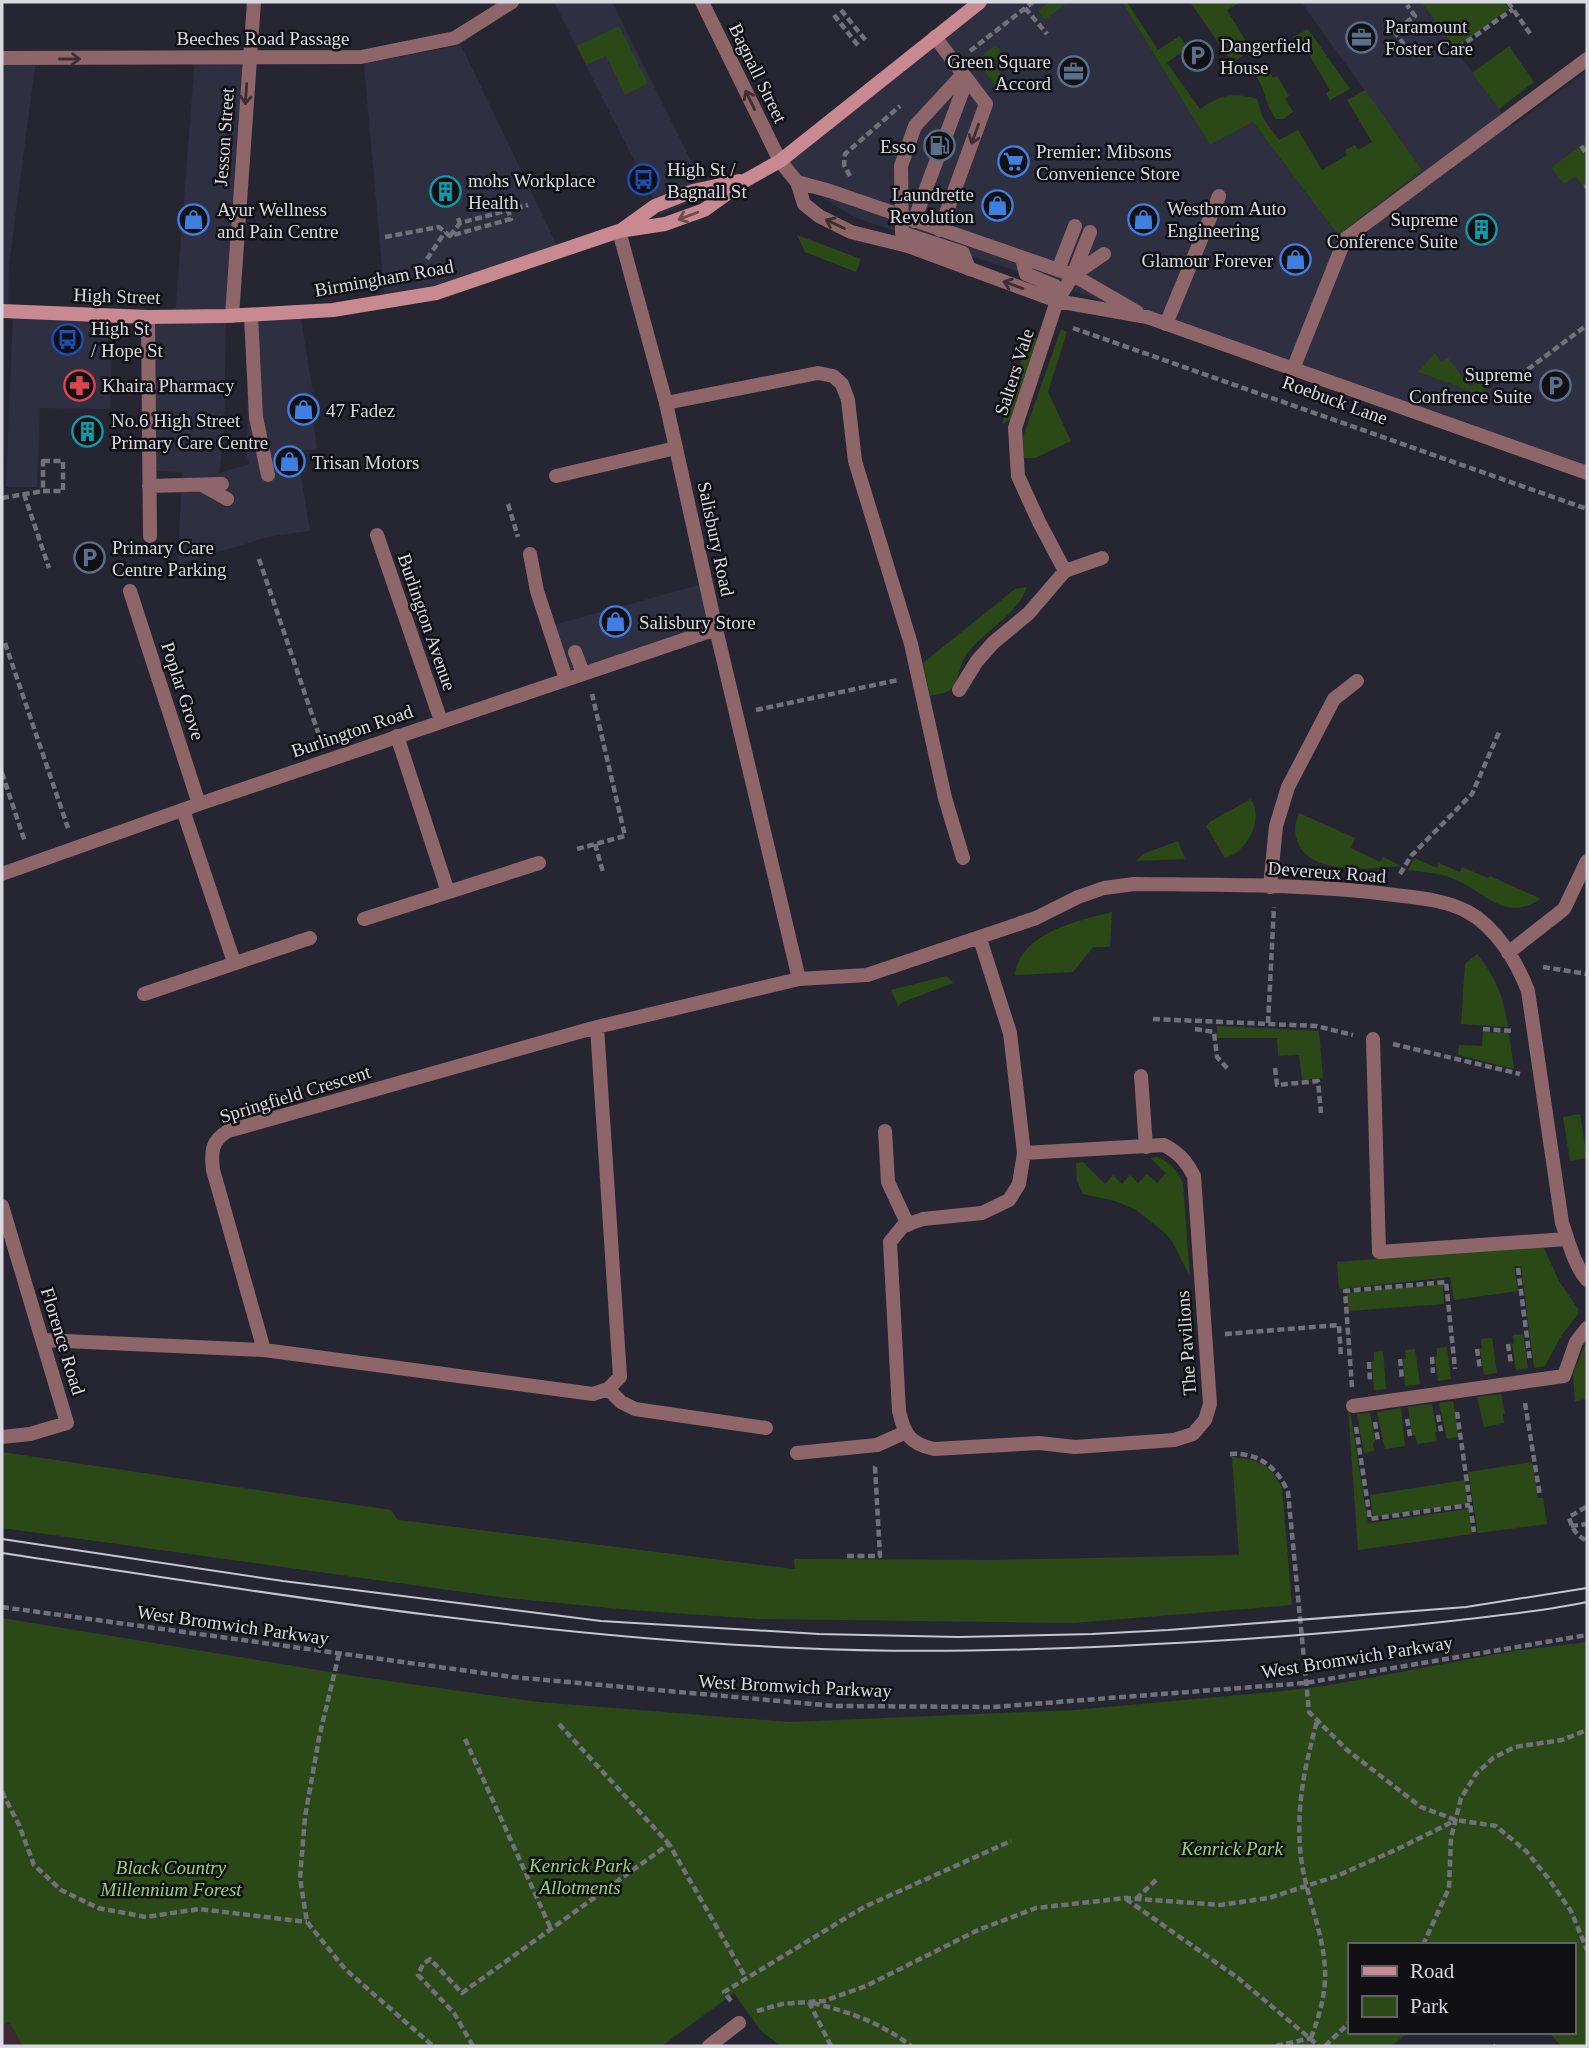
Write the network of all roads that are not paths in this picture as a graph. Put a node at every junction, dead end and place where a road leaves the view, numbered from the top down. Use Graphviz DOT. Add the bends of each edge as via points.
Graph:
graph roads {
  1 [pos="254,2"];
  2 [pos="702,2"];
  3 [pos="980,2"];
  4 [pos="507,3"];
  5 [pos="936,37"];
  6 [pos="248,57"];
  7 [pos="2,58"];
  8 [pos="1587,60"];
  9 [pos="965,77"];
  10 [pos="780,162"];
  11 [pos="746,180"];
  12 [pos="797,182"];
  13 [pos="1219,196"];
  14 [pos="908,219"];
  15 [pos="1074,226"];
  16 [pos="940,230"];
  17 [pos="620,232"];
  18 [pos="1090,232"];
  19 [pos="1104,254"];
  20 [pos="1022,258"];
  21 [pos="969,269"];
  22 [pos="1058,270"];
  23 [pos="1073,275"];
  24 [pos="1057,301"];
  25 [pos="2,311"];
  26 [pos="251,315"];
  27 [pos="232,316"];
  28 [pos="148,317"];
  29 [pos="1147,317"];
  30 [pos="1166,324"];
  31 [pos="1293,369"];
  32 [pos="666,403"];
  33 [pos="676,449"];
  34 [pos="1587,472"];
  35 [pos="268,475"];
  36 [pos="556,476"];
  37 [pos="222,484"];
  38 [pos="201,485"];
  39 [pos="149,486"];
  40 [pos="227,499"];
  41 [pos="150,536"];
  42 [pos="377,536"];
  43 [pos="530,554"];
  44 [pos="1102,558"];
  45 [pos="1065,571"];
  46 [pos="130,591"];
  47 [pos="716,629"];
  48 [pos="575,652"];
  49 [pos="583,673"];
  50 [pos="566,679"];
  51 [pos="1357,681"];
  52 [pos="960,690"];
  53 [pos="441,721"];
  54 [pos="397,736"];
  55 [pos="199,804"];
  56 [pos="183,810"];
  57 [pos="963,858"];
  58 [pos="1587,861"];
  59 [pos="539,863"];
  60 [pos="2,874"];
  61 [pos="1270,887"];
  62 [pos="448,892"];
  63 [pos="364,919"];
  64 [pos="310,938"];
  65 [pos="980,939"];
  66 [pos="1508,953"];
  67 [pos="233,962"];
  68 [pos="799,979"];
  69 [pos="144,993"];
  70 [pos="597,1027"];
  71 [pos="1373,1039"];
  72 [pos="1141,1076"];
  73 [pos="884,1131"];
  74 [pos="1146,1147"];
  75 [pos="1024,1153"];
  76 [pos="2,1206"];
  77 [pos="908,1225"];
  78 [pos="1567,1239"];
  79 [pos="1587,1280"];
  80 [pos="1587,1328"];
  81 [pos="43,1340"];
  82 [pos="264,1350"];
  83 [pos="608,1389"];
  84 [pos="1353,1406"];
  85 [pos="766,1428"];
  86 [pos="906,1432"];
  87 [pos="2,1437"];
  88 [pos="797,1453"];
  89 [pos="739,2023"];
  90 [pos="709,2046"];
  1 -- 6 [label="street, Jesson Street"];
  10 -- 2 [label="street, Bagnall Street, one-way"];
  3 -- 5 [label="street, Birmingham Road"];
  4 -- 6 [label="street, Beeches Road Passage" via="455,38 361,57"];
  5 -- 9 [label="street"];
  5 -- 10 [label="street, Birmingham Road"];
  7 -- 6 [label="street, Beeches Road Passage, one-way"];
  6 -- 27 [label="street, Jesson Street, one-way"];
  8 -- 31 [label="street" via="1345,239"];
  9 -- 14 [label="street"];
  9 -- 14 [label="street" via="915,126 901,166"];
  9 -- 16 [label="street, one-way" via="986,104"];
  10 -- 11 [label="street, Birmingham Road"];
  10 -- 12 [label="street, Roebuck Lane"];
  11 -- 17 [label="street, Birmingham Road, one-way" via="704,210 665,224"];
  11 -- 17 [label="street, Birmingham Road" via="655,205"];
  12 -- 14 [label="street, Roebuck Lane"];
  21 -- 12 [label="street, Roebuck Lane, one-way" via="908,246 851,232 818,216 804,204"];
  13 -- 30 [label="street"];
  14 -- 16 [label="street, Roebuck Lane"];
  14 -- 21 [label="street" via="902,233 963,253"];
  15 -- 22 [label="street"];
  16 -- 20 [label="street, Roebuck Lane"];
  17 -- 26 [label="street, Birmingham Road" via="436,293 333,310"];
  17 -- 32 [label="street, Salisbury Road"];
  18 -- 23 [label="street"];
  19 -- 23 [label="street"];
  20 -- 22 [label="street, Roebuck Lane"];
  20 -- 24 [label="street" via="1026,274 1055,286"];
  24 -- 21 [label="street, Roebuck Lane, one-way"];
  22 -- 23 [label="street, Roebuck Lane"];
  23 -- 24 [label="street, Salters Vale"];
  23 -- 29 [label="street, Roebuck Lane"];
  24 -- 29 [label="street, Roebuck Lane"];
  24 -- 45 [label="street, Salters Vale" via="1015,428 1018,476"];
  25 -- 28 [label="street, High Street"];
  26 -- 27 [label="street, Birmingham Road"];
  26 -- 35 [label="street" via="256,417"];
  27 -- 28 [label="street, High Street"];
  28 -- 39 [label="street"];
  29 -- 30 [label="street, Roebuck Lane"];
  30 -- 31 [label="street, Roebuck Lane"];
  31 -- 34 [label="street, Roebuck Lane"];
  32 -- 33 [label="street, Salisbury Road"];
  32 -- 57 [label="street" via="818,373 833,376 842,384 855,461 892,576"];
  33 -- 36 [label="street"];
  33 -- 47 [label="street, Salisbury Road"];
  37 -- 38 [label="street"];
  38 -- 39 [label="street"];
  38 -- 40 [label="street"];
  39 -- 41 [label="street"];
  42 -- 53 [label="street, Burlington Avenue"];
  43 -- 50 [label="street" via="537,592"];
  44 -- 45 [label="street"];
  45 -- 52 [label="street" via="1029,613 976,661"];
  46 -- 55 [label="street, Poplar Grove"];
  47 -- 49 [label="street, Burlington Road"];
  47 -- 68 [label="street, Salisbury Road"];
  48 -- 49 [label="street"];
  49 -- 50 [label="street, Burlington Road"];
  50 -- 53 [label="street, Burlington Road"];
  51 -- 61 [label="street" via="1334,699 1288,788 1276,826"];
  53 -- 54 [label="street, Burlington Road"];
  54 -- 55 [label="street, Burlington Road"];
  54 -- 62 [label="street"];
  55 -- 56 [label="street, Burlington Road"];
  56 -- 60 [label="street, Burlington Road"];
  56 -- 67 [label="street"];
  58 -- 66 [label="street" via="1564,909"];
  59 -- 62 [label="street"];
  61 -- 65 [label="street, Devereux Road" via="1134,884 1104,888"];
  61 -- 66 [label="street, Devereux Road" via="1436,900 1468,912"];
  62 -- 63 [label="street"];
  64 -- 67 [label="street"];
  65 -- 68 [label="street, Devereux Road" via="867,975"];
  65 -- 75 [label="street" via="1010,1033"];
  66 -- 78 [label="street, Devereux Road" via="1528,991"];
  67 -- 69 [label="street"];
  68 -- 70 [label="street, Springfield Crescent"];
  70 -- 82 [label="street, Springfield Crescent" via="218,1137 211,1150 213,1170"];
  70 -- 83 [label="street" via="620,1377"];
  71 -- 78 [label="street" via="1379,1252"];
  72 -- 74 [label="street"];
  73 -- 77 [label="street" via="888,1182"];
  74 -- 75 [label="street, The Pavilions"];
  74 -- 86 [label="street, The Pavilions" via="1164,1146 1178,1152 1194,1176 1210,1404 1205,1420 1193,1434 1174,1440 1075,1447 1039,1443 934,1449 918,1446"];
  75 -- 77 [label="street" via="1019,1184 1009,1200 982,1213 923,1219"];
  76 -- 81 [label="street, Florence Road"];
  77 -- 86 [label="street" via="890,1242 899,1411"];
  78 -- 79 [label="street, Devereux Road"];
  80 -- 84 [label="street" via="1576,1342 1564,1376"];
  81 -- 82 [label="street"];
  81 -- 87 [label="street, Florence Road" via="67,1423"];
  82 -- 83 [label="street" via="593,1394"];
  83 -- 85 [label="street" via="635,1409"];
  86 -- 88 [label="street" via="877,1445"];
  89 -- 90 [label="street"];
}
